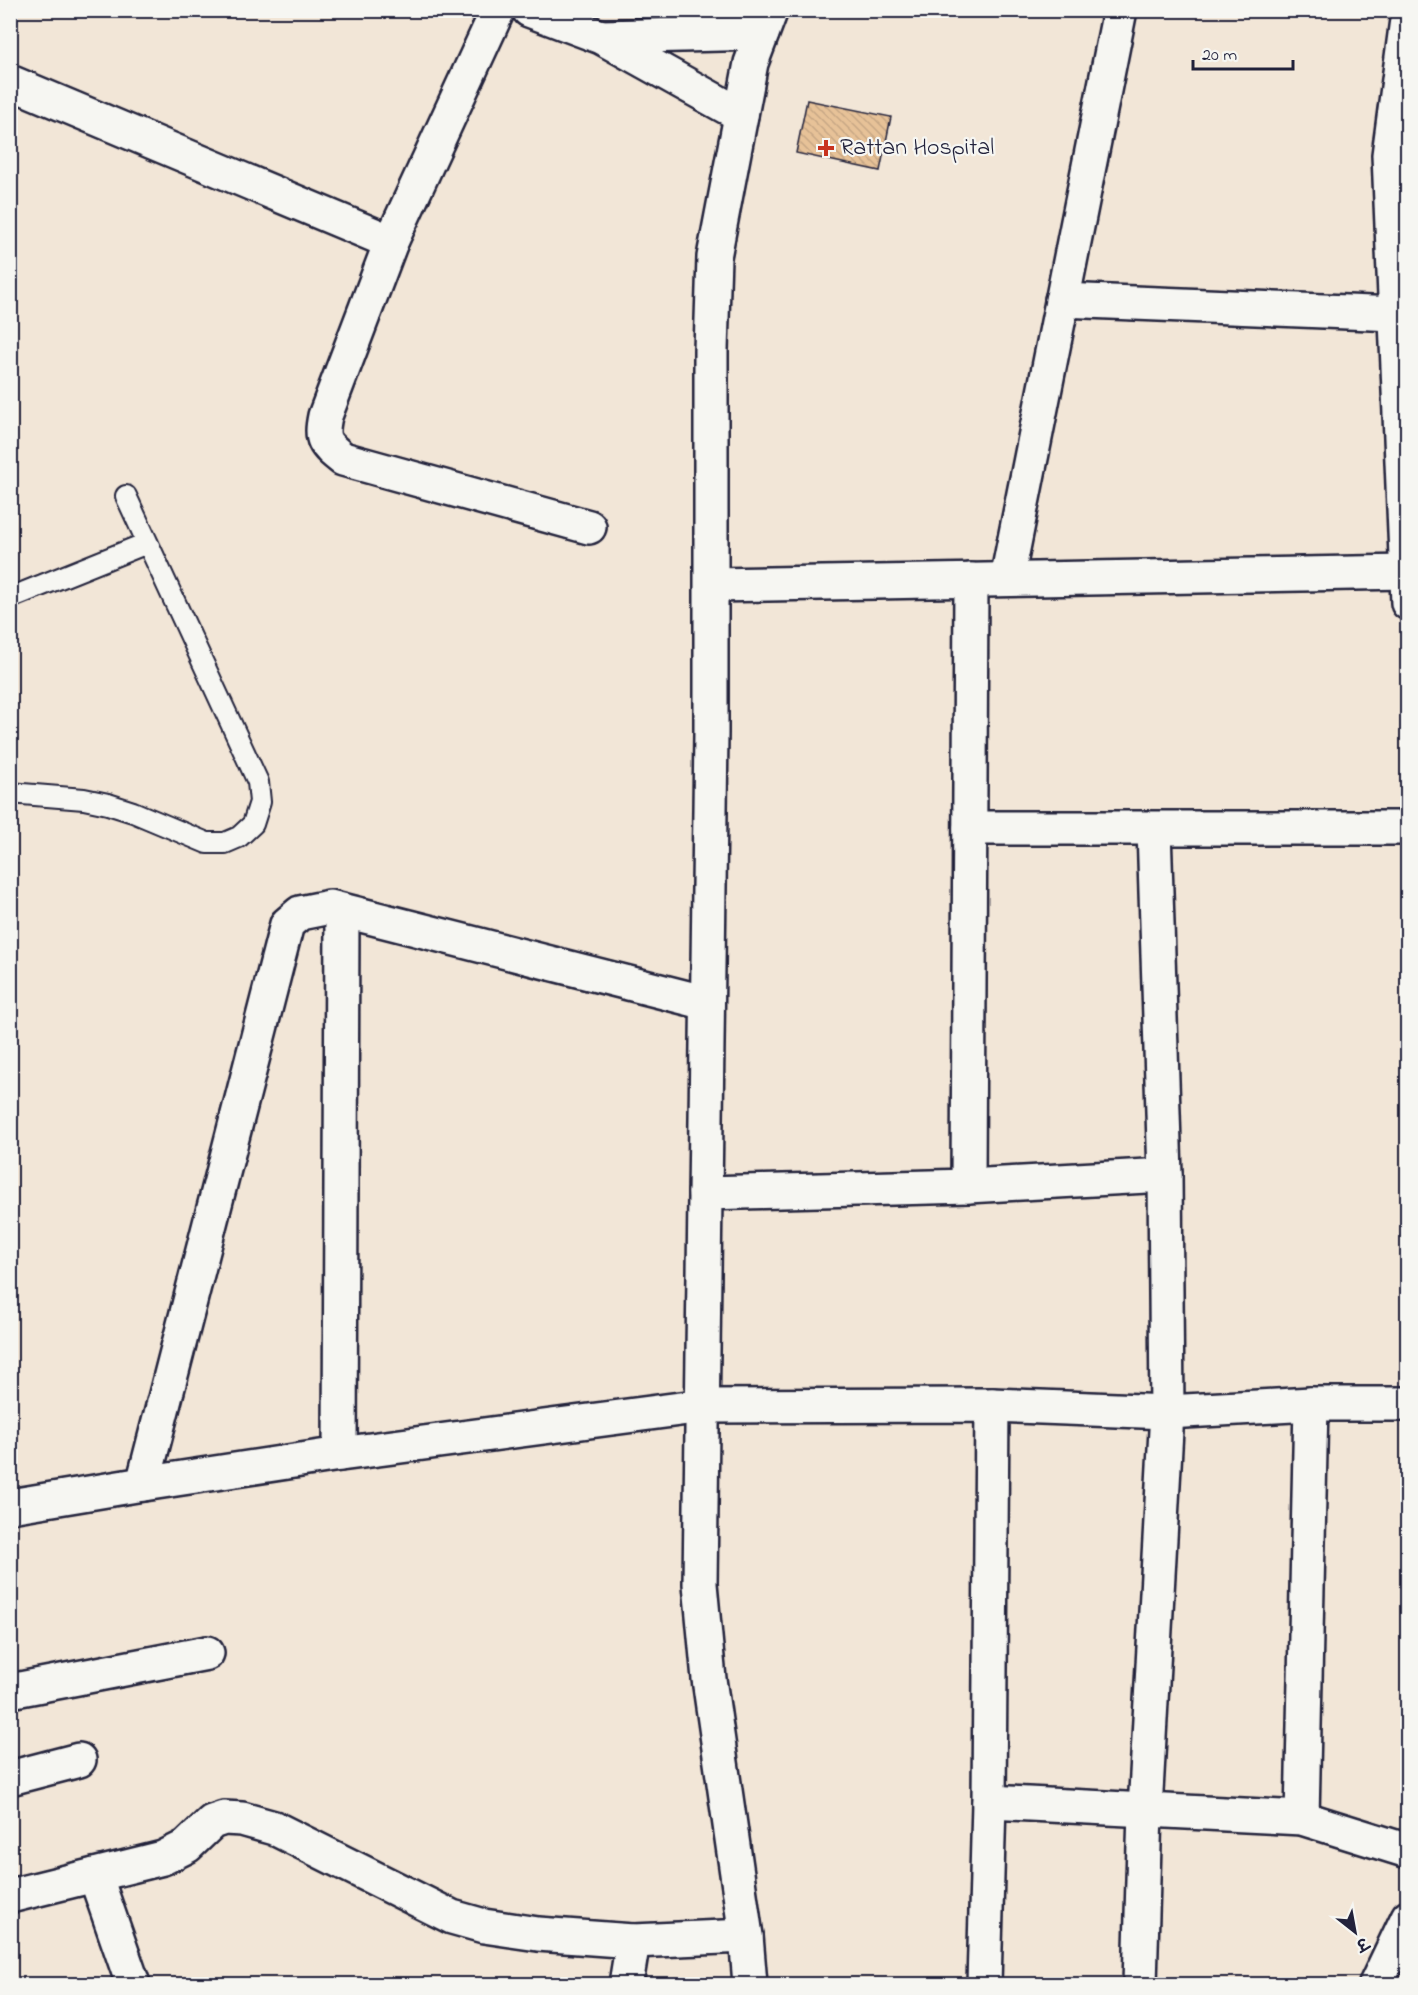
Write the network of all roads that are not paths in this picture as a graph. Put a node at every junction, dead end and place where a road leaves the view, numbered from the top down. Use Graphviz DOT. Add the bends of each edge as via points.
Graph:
graph roads {
  1 [pos="498,10"];
  2 [pos="529,10"];
  3 [pos="1120,10"];
  4 [pos="1402,13"];
  5 [pos="766,22"];
  6 [pos="601,37"];
  7 [pos="1404,58"];
  8 [pos="10,82"];
  9 [pos="741,115"];
  10 [pos="391,242"];
  11 [pos="1062,300"];
  12 [pos="1396,314"];
  13 [pos="126,496"];
  14 [pos="589,527"];
  15 [pos="147,543"];
  16 [pos="1007,579"];
  17 [pos="971,580"];
  18 [pos="712,585"];
  19 [pos="1407,587"];
  20 [pos="10,598"];
  21 [pos="10,794"];
  22 [pos="970,828"];
  23 [pos="1407,828"];
  24 [pos="1154,829"];
  25 [pos="342,910"];
  26 [pos="707,1003"];
  27 [pos="1165,1175"];
  28 [pos="968,1186"];
  29 [pos="705,1193"];
  30 [pos="1311,1404"];
  31 [pos="1407,1404"];
  32 [pos="992,1405"];
  33 [pos="703,1406"];
  34 [pos="1167,1412"];
  35 [pos="340,1454"];
  36 [pos="143,1484"];
  37 [pos="10,1506"];
  38 [pos="207,1653"];
  39 [pos="10,1691"];
  40 [pos="79,1760"];
  41 [pos="10,1778"];
  42 [pos="989,1802"];
  43 [pos="1145,1810"];
  44 [pos="1302,1818"];
  45 [pos="1407,1851"];
  46 [pos="95,1875"];
  47 [pos="10,1896"];
  48 [pos="1407,1917"];
  49 [pos="746,1935"];
  50 [pos="633,1941"];
  51 [pos="133,1984"];
  52 [pos="626,1984"];
  53 [pos="750,1984"];
  54 [pos="984,1984"];
  55 [pos="1140,1984"];
  56 [pos="1376,1984"];
  1 -- 10 [label="street"];
  2 -- 6 [label="street"];
  3 -- 11 [label="street"];
  4 -- 7 [label="street"];
  5 -- 6 [label="street"];
  5 -- 9 [label="street" via="751,63"];
  6 -- 9 [label="street"];
  7 -- 12 [label="street" via="1389,155"];
  8 -- 10 [label="street"];
  9 -- 18 [label="street" via="714,257"];
  10 -- 14 [label="street" via="326,416 322,433 328,448 343,459"];
  11 -- 12 [label="street"];
  11 -- 16 [label="street"];
  12 -- 19 [label="street"];
  13 -- 15 [label="lane"];
  15 -- 20 [label="lane"];
  15 -- 21 [label="lane" via="258,783 260,802 253,824 225,843 207,843 108,804"];
  16 -- 17 [label="street"];
  16 -- 19 [label="street"];
  17 -- 18 [label="street"];
  17 -- 22 [label="street"];
  18 -- 26 [label="street"];
  22 -- 24 [label="street"];
  22 -- 28 [label="street"];
  23 -- 24 [label="street"];
  24 -- 27 [label="street"];
  25 -- 26 [label="street"];
  25 -- 35 [label="street"];
  25 -- 36 [label="street" via="330,907 300,913 287,924"];
  26 -- 29 [label="street"];
  27 -- 28 [label="street"];
  27 -- 34 [label="street"];
  28 -- 29 [label="street"];
  29 -- 33 [label="street"];
  30 -- 31 [label="street"];
  30 -- 34 [label="street"];
  30 -- 44 [label="street"];
  32 -- 33 [label="street"];
  32 -- 34 [label="street"];
  32 -- 42 [label="street"];
  33 -- 35 [label="street"];
  33 -- 49 [label="street" via="700,1584 709,1679"];
  34 -- 43 [label="street"];
  35 -- 36 [label="street"];
  36 -- 37 [label="street"];
  38 -- 39 [label="street"];
  40 -- 41 [label="street"];
  42 -- 43 [label="street"];
  42 -- 54 [label="street"];
  43 -- 44 [label="street"];
  43 -- 55 [label="street"];
  44 -- 45 [label="street"];
  46 -- 47 [label="street"];
  46 -- 50 [label="street" via="163,1858 187,1846 212,1822 242,1819 274,1828 452,1917 538,1934"];
  46 -- 51 [label="street"];
  48 -- 56 [label="street"];
  49 -- 50 [label="street"];
  49 -- 53 [label="street"];
  50 -- 52 [label="street"];
}
